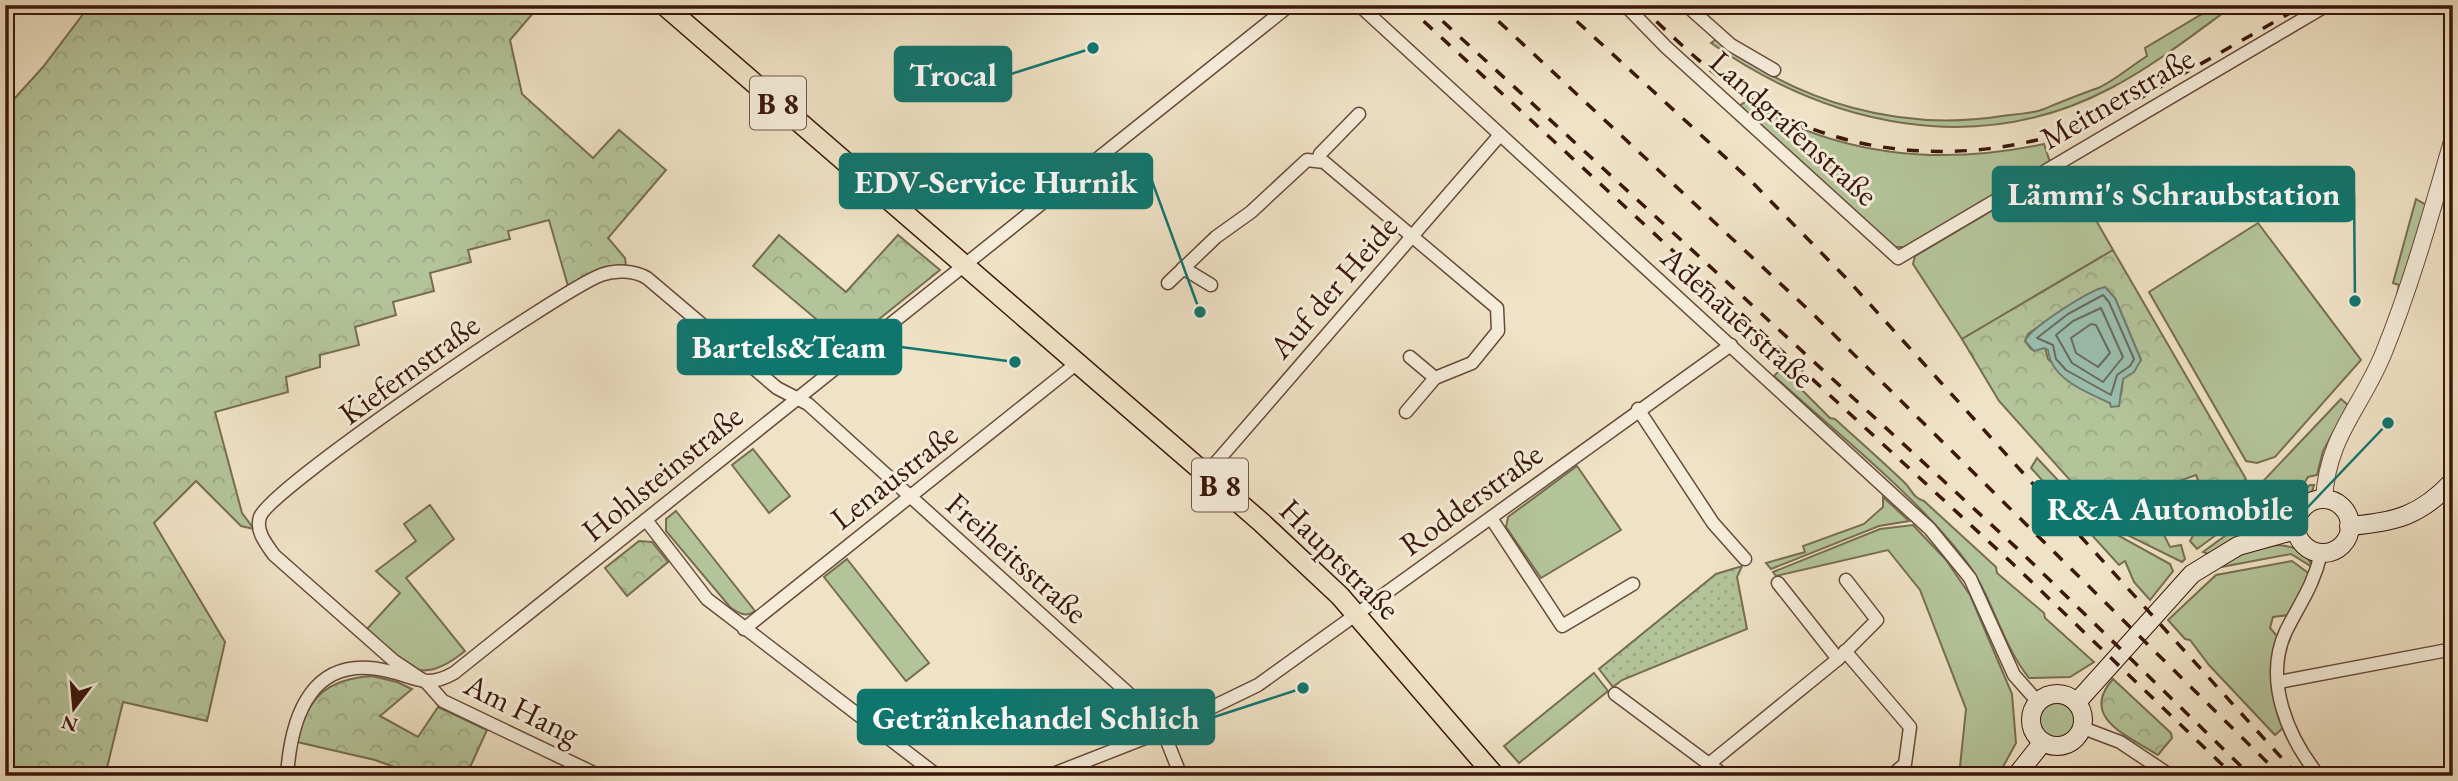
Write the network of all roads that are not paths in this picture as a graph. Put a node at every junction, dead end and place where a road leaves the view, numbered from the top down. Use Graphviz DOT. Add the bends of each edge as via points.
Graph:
graph roads {
  1 [pos="664,5"];
  2 [pos="1290,5"];
  3 [pos="1359,5"];
  4 [pos="1625,5"];
  5 [pos="1686,5"];
  6 [pos="2327,5"];
  7 [pos="1774,70"];
  8 [pos="1360,114"];
  9 [pos="1499,136"];
  10 [pos="2453,138"];
  11 [pos="1318,160"];
  12 [pos="1412,236"];
  13 [pos="1898,258"];
  14 [pos="965,266"];
  15 [pos="1183,268"];
  16 [pos="1168,283"];
  17 [pos="1211,285"];
  18 [pos="1731,345"];
  19 [pos="1410,357"];
  20 [pos="1076,364"];
  21 [pos="1434,378"];
  22 [pos="796,397"];
  23 [pos="1638,409"];
  24 [pos="1406,412"];
  25 [pos="1207,473"];
  26 [pos="2453,481"];
  27 [pos="910,498"];
  28 [pos="2324,500"];
  29 [pos="1491,518"];
  30 [pos="646,520"];
  31 [pos="2349,526"];
  32 [pos="2296,530"];
  33 [pos="2321,553"];
  34 [pos="1745,559"];
  35 [pos="1846,580"];
  36 [pos="1779,583"];
  37 [pos="1633,584"];
  38 [pos="1357,614"];
  39 [pos="744,629"];
  40 [pos="2453,649"];
  41 [pos="1842,655"];
  42 [pos="2279,681"];
  43 [pos="427,683"];
  44 [pos="1615,694"];
  45 [pos="2038,702"];
  46 [pos="2077,702"];
  47 [pos="2083,728"];
  48 [pos="1163,731"];
  49 [pos="2043,742"];
  50 [pos="1709,764"];
  51 [pos="287,776"];
  52 [pos="600,776"];
  53 [pos="938,776"];
  54 [pos="1048,776"];
  55 [pos="1181,776"];
  56 [pos="1495,776"];
  57 [pos="1725,776"];
  58 [pos="1891,776"];
  59 [pos="2016,776"];
  60 [pos="2171,776"];
  61 [pos="2319,776"];
  1 -- 14 [label="main road, B 8"];
  2 -- 14 [label="street, Hohlsteinstraße"];
  3 -- 9 [label="street, Adenauerstraße"];
  4 -- 13 [label="street, Landgrafenstraße"];
  5 -- 7 [label="street" via="1731,45"];
  6 -- 13 [label="street, Meitnerstraße"];
  8 -- 11 [label="street"];
  9 -- 12 [label="street, Auf der Heide"];
  9 -- 18 [label="street, Adenauerstraße"];
  10 -- 28 [label="street" via="2396,321 2377,367 2337,438"];
  11 -- 12 [label="street"];
  11 -- 15 [label="street" via="1307,160"];
  12 -- 21 [label="street" via="1492,302 1500,321 1498,331 1472,363"];
  12 -- 25 [label="street, Auf der Heide"];
  14 -- 20 [label="main road, Hauptstraße / B 8"];
  14 -- 22 [label="street, Hohlsteinstraße"];
  15 -- 16 [label="street"];
  15 -- 17 [label="street"];
  18 -- 23 [label="street, Rodderstraße"];
  18 -- 45 [label="street, Adenauerstraße" via="1952,554 1978,593 2014,675"];
  19 -- 21 [label="street"];
  20 -- 25 [label="main road, Hauptstraße / B 8"];
  20 -- 27 [label="street, Lenaustraße"];
  21 -- 24 [label="street"];
  22 -- 27 [label="street, Freiheitsstraße"];
  22 -- 30 [label="street, Hohlsteinstraße"];
  22 -- 43 [label="street, Kiefernstraße" via="777,388 647,278 635,272 614,272 556,300 496,338 282,492 259,521 274,555 394,661"];
  23 -- 29 [label="street, Rodderstraße"];
  23 -- 34 [label="street" via="1713,523"];
  25 -- 38 [label="main road, Hauptstraße / B 8"];
  26 -- 31 [label="main road" via="2423,509 2407,516"];
  27 -- 39 [label="street, Lenaustraße"];
  27 -- 48 [label="street, Freiheitsstraße" via="1159,721"];
  28 -- 31 [label="main road" via="2339,505"];
  28 -- 32 [label="main road" via="2303,508"];
  29 -- 37 [label="street" via="1562,626"];
  29 -- 38 [label="street, Rodderstraße"];
  30 -- 39 [label="street" via="707,598"];
  30 -- 43 [label="street, Hohlsteinstraße" via="454,673"];
  31 -- 33 [label="main road" via="2338,548"];
  32 -- 33 [label="main road" via="2305,546"];
  32 -- 46 [label="main road" via="2238,546 2192,574"];
  33 -- 42 [label="street" via="2308,595 2280,647"];
  35 -- 41 [label="street" via="1877,620"];
  36 -- 41 [label="street"];
  38 -- 48 [label="street, Rodderstraße" via="1258,685"];
  38 -- 56 [label="main road, Hauptstraße / B 8"];
  39 -- 53 [label="street"];
  40 -- 42 [label="street"];
  41 -- 50 [label="street"];
  41 -- 58 [label="street" via="1910,727 1905,764"];
  42 -- 61 [label="street" via="2292,738"];
  43 -- 51 [label="street" via="369,668 338,673 324,681 310,694 293,727"];
  43 -- 52 [label="street, Am Hang" via="443,701"];
  44 -- 50 [label="street"];
  45 -- 46 [label="main road" via="2062,694"];
  45 -- 49 [label="main road" via="2031,720"];
  46 -- 47 [label="main road"];
  47 -- 49 [label="main road" via="2071,743"];
  47 -- 60 [label="street" via="2120,742"];
  48 -- 54 [label="street, Rodderstraße"];
  48 -- 55 [label="street, Freiheitsstraße"];
  49 -- 59 [label="main road"];
  50 -- 57 [label="street"];
}
